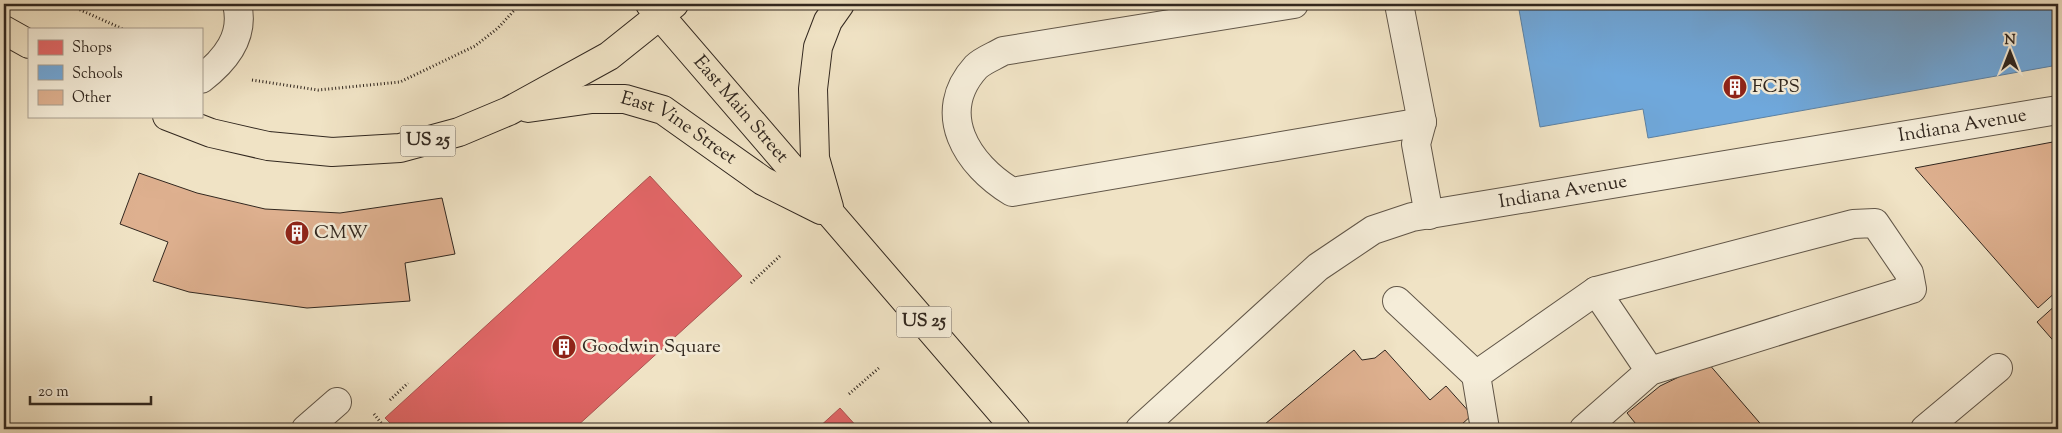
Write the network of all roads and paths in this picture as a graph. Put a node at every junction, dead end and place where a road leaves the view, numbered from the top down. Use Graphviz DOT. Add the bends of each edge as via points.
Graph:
graph roads {
  1 [pos="67,4"];
  2 [pos="237,4"];
  3 [pos="520,4"];
  4 [pos="840,4"];
  5 [pos="1294,4"];
  6 [pos="1399,4"];
  7 [pos="661,7"];
  8 [pos="121,28"];
  9 [pos="202,78"];
  10 [pos="244,79"];
  11 [pos="2058,110"];
  12 [pos="509,111"];
  13 [pos="171,118"];
  14 [pos="1422,122"];
  15 [pos="1429,215"];
  16 [pos="831,216"];
  17 [pos="782,255"];
  18 [pos="751,283"];
  19 [pos="1596,291"];
  20 [pos="1398,301"];
  21 [pos="880,367"];
  22 [pos="1998,368"];
  23 [pos="1650,371"];
  24 [pos="1476,375"];
  25 [pos="408,384"];
  26 [pos="849,394"];
  27 [pos="390,400"];
  28 [pos="337,402"];
  29 [pos="374,414"];
  30 [pos="382,424"];
  31 [pos="306,429"];
  32 [pos="1016,429"];
  33 [pos="1140,429"];
  34 [pos="1485,429"];
  35 [pos="1584,429"];
  36 [pos="1925,429"];
  1 -- 8 [label="path"];
  2 -- 9 [label="street" via="239,29 230,50"];
  3 -- 10 [label="path" via="498,28 475,46 400,82 318,90"];
  4 -- 16 [label="main road, East Main Street" via="828,21 818,48 813,89 816,158"];
  5 -- 14 [label="street" via="1003,52 978,66 960,88 956,117 963,145 993,180 1012,192"];
  6 -- 14 [label="street"];
  7 -- 12 [label="main road, East Vine Street / US 25" via="609,56"];
  7 -- 16 [label="main road, East Main Street / US 25"];
  11 -- 15 [label="street, Indiana Avenue"];
  12 -- 13 [label="main road, East Vine Street / US 25" via="459,132 400,148 332,152 268,146 211,133"];
  12 -- 16 [label="main road, East Vine Street" via="592,98 625,99 663,110 763,180"];
  14 -- 15 [label="street" via="1416,144"];
  15 -- 33 [label="street, Indiana Avenue" via="1373,230 1318,267"];
  16 -- 32 [label="main road, East Main Street / US 25"];
  17 -- 18 [label="path"];
  19 -- 23 [label="street"];
  19 -- 23 [label="street" via="1854,224 1875,223 1909,273 1912,289"];
  19 -- 24 [label="street"];
  20 -- 24 [label="street"];
  21 -- 26 [label="path"];
  22 -- 36 [label="street"];
  23 -- 35 [label="street"];
  24 -- 34 [label="street"];
  25 -- 27 [label="path"];
  28 -- 31 [label="street"];
  29 -- 30 [label="path"];
}
